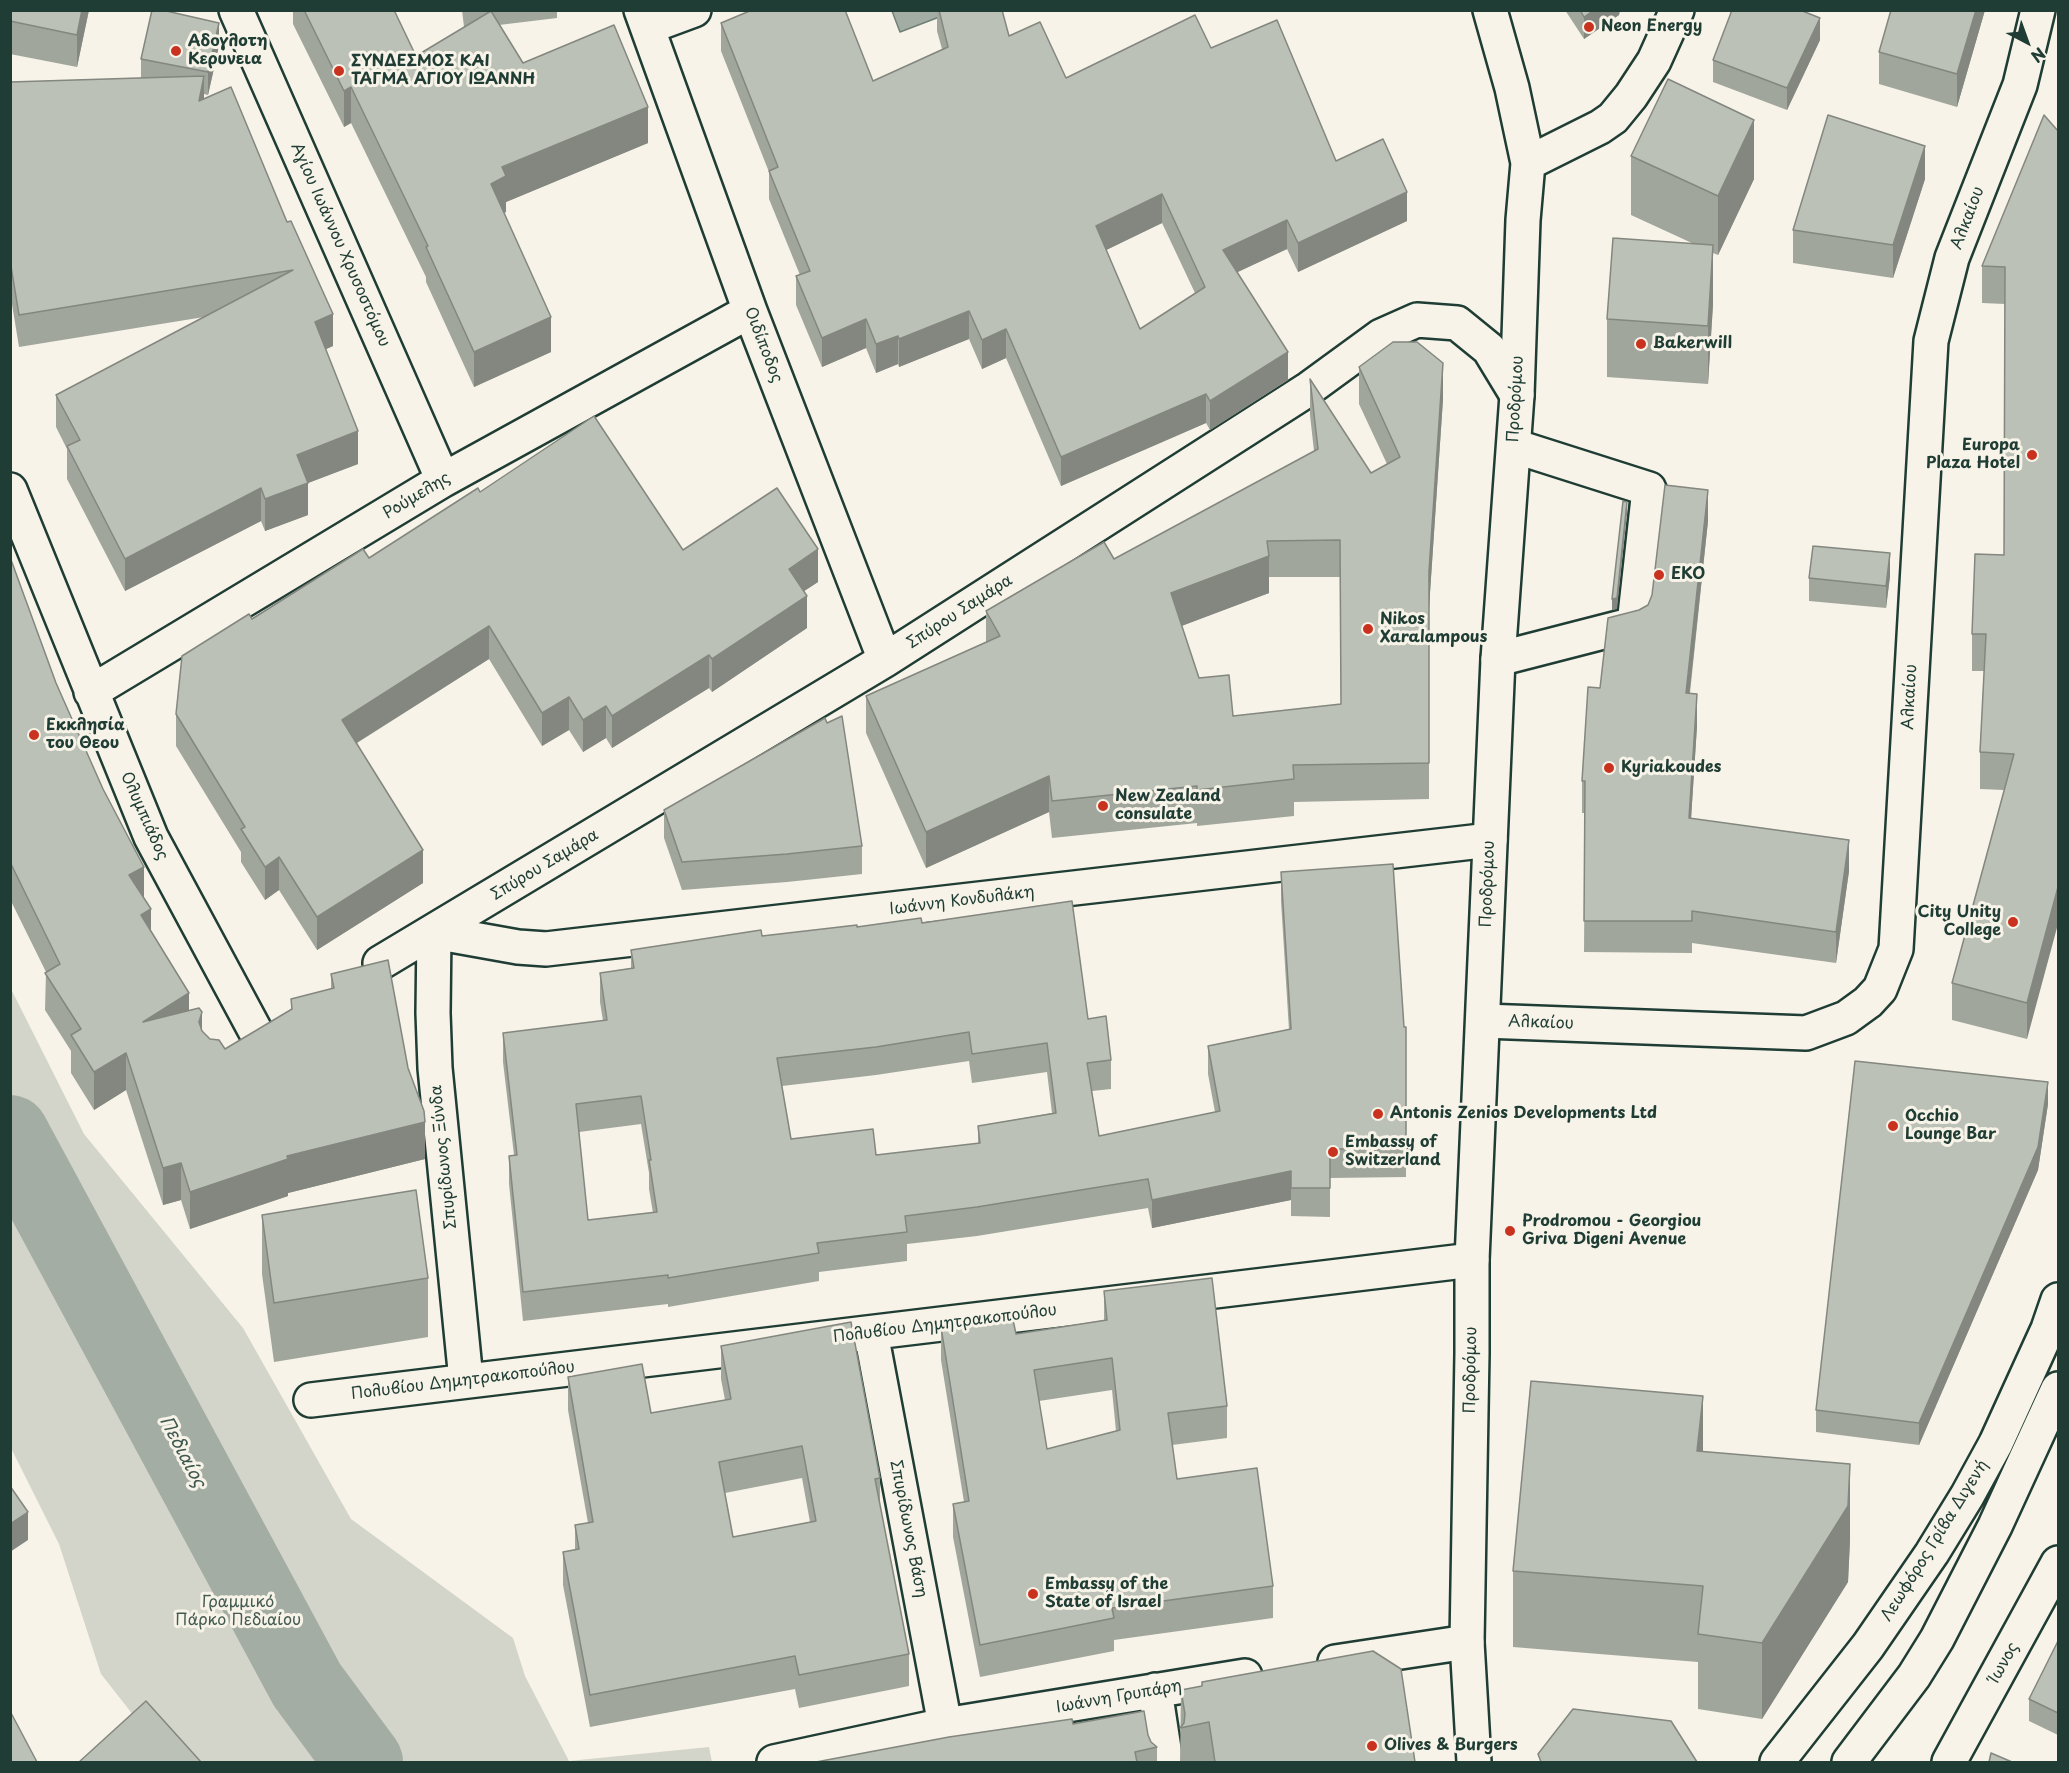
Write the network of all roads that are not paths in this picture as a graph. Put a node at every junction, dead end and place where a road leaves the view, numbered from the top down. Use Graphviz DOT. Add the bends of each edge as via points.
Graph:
graph roads {
  1 [pos="236,10"];
  2 [pos="694,10"];
  3 [pos="1490,10"];
  4 [pos="1677,10"];
  5 [pos="2038,10"];
  6 [pos="644,19"];
  7 [pos="1528,164"];
  8 [pos="750,311"];
  9 [pos="1517,395"];
  10 [pos="1514,446"];
  11 [pos="443,480"];
  12 [pos="10,490"];
  13 [pos="1498,659"];
  14 [pos="885,660"];
  15 [pos="92,693"];
  16 [pos="1490,840"];
  17 [pos="434,932"];
  18 [pos="380,963"];
  19 [pos="1484,1021"];
  20 [pos="228,1053"];
  21 [pos="1472,1260"];
  22 [pos="2058,1300"];
  23 [pos="871,1333"];
  24 [pos="466,1380"];
  25 [pos="2058,1389"];
  26 [pos="311,1400"];
  27 [pos="2058,1563"];
  28 [pos="1467,1642"];
  29 [pos="1305,1667"];
  30 [pos="1271,1672"];
  31 [pos="1155,1690"];
  32 [pos="945,1725"];
  33 [pos="774,1762"];
  34 [pos="1166,1762"];
  35 [pos="1474,1762"];
  36 [pos="1777,1762"];
  37 [pos="1849,1762"];
  38 [pos="1949,1762"];
  1 -- 11 [label="street, Αγίου Ιωάννου Χρυσοστόμου"];
  2 -- 6 [label="street, Οιδίποδος"];
  3 -- 7 [label="street, Προδρόμου"];
  4 -- 7 [label="street" via="1654,61 1613,118"];
  5 -- 19 [label="street, Αλκαίου" via="2020,85 1952,258 1931,341 1896,949 1880,989 1846,1018 1806,1033"];
  6 -- 8 [label="street, Οιδίποδος"];
  7 -- 9 [label="street, Προδρόμου"];
  8 -- 11 [label="street, Ρούμελης"];
  8 -- 14 [label="street, Οιδίποδος"];
  9 -- 10 [label="street, Προδρόμου"];
  9 -- 14 [label="street, Σπύρου Σαμάρα" via="1489,349 1457,323 1417,320 1381,336 1307,390"];
  10 -- 13 [label="street, Προδρόμου"];
  10 -- 13 [label="street" via="1649,489 1634,624"];
  11 -- 15 [label="street, Ρούμελης"];
  12 -- 15 [label="street, Ολυμπιάδος"];
  13 -- 16 [label="street, Προδρόμου"];
  14 -- 17 [label="street, Σπύρου Σαμάρα"];
  15 -- 20 [label="street, Ολυμπιάδος" via="151,837 269,1026"];
  16 -- 17 [label="street, Ιωάννη Κονδυλάκη" via="546,949"];
  16 -- 19 [label="street, Προδρόμου"];
  17 -- 18 [label="street, Σπύρου Σαμάρα"];
  17 -- 24 [label="street, Σπυρίδωνος Ξύνδα" via="435,1068"];
  19 -- 21 [label="street, Προδρόμου"];
  21 -- 23 [label="street, Πολυβίου Δημητρακοπούλου"];
  21 -- 28 [label="street, Προδρόμου"];
  22 -- 36 [label="street, Λεωφόρος Γρίβα Διγενή" via="2010,1413 1967,1496 1881,1627"];
  23 -- 24 [label="street, Πολυβίου Δημητρακοπούλου"];
  23 -- 32 [label="street, Σπυρίδωνος Βάση"];
  24 -- 26 [label="street, Πολυβίου Δημητρακοπούλου"];
  25 -- 37 [label="street" via="1995,1527 1937,1638 1914,1677"];
  27 -- 38 [label="street, Ίωνος"];
  28 -- 29 [label="street"];
  28 -- 35 [label="street, Προδρόμου"];
  30 -- 31 [label="street, Ιωάννη Γρυπάρη"];
  31 -- 32 [label="street, Ιωάννη Γρυπάρη"];
  31 -- 34 [label="street"];
  32 -- 33 [label="street, Ιωάννη Γρυπάρη"];
}
